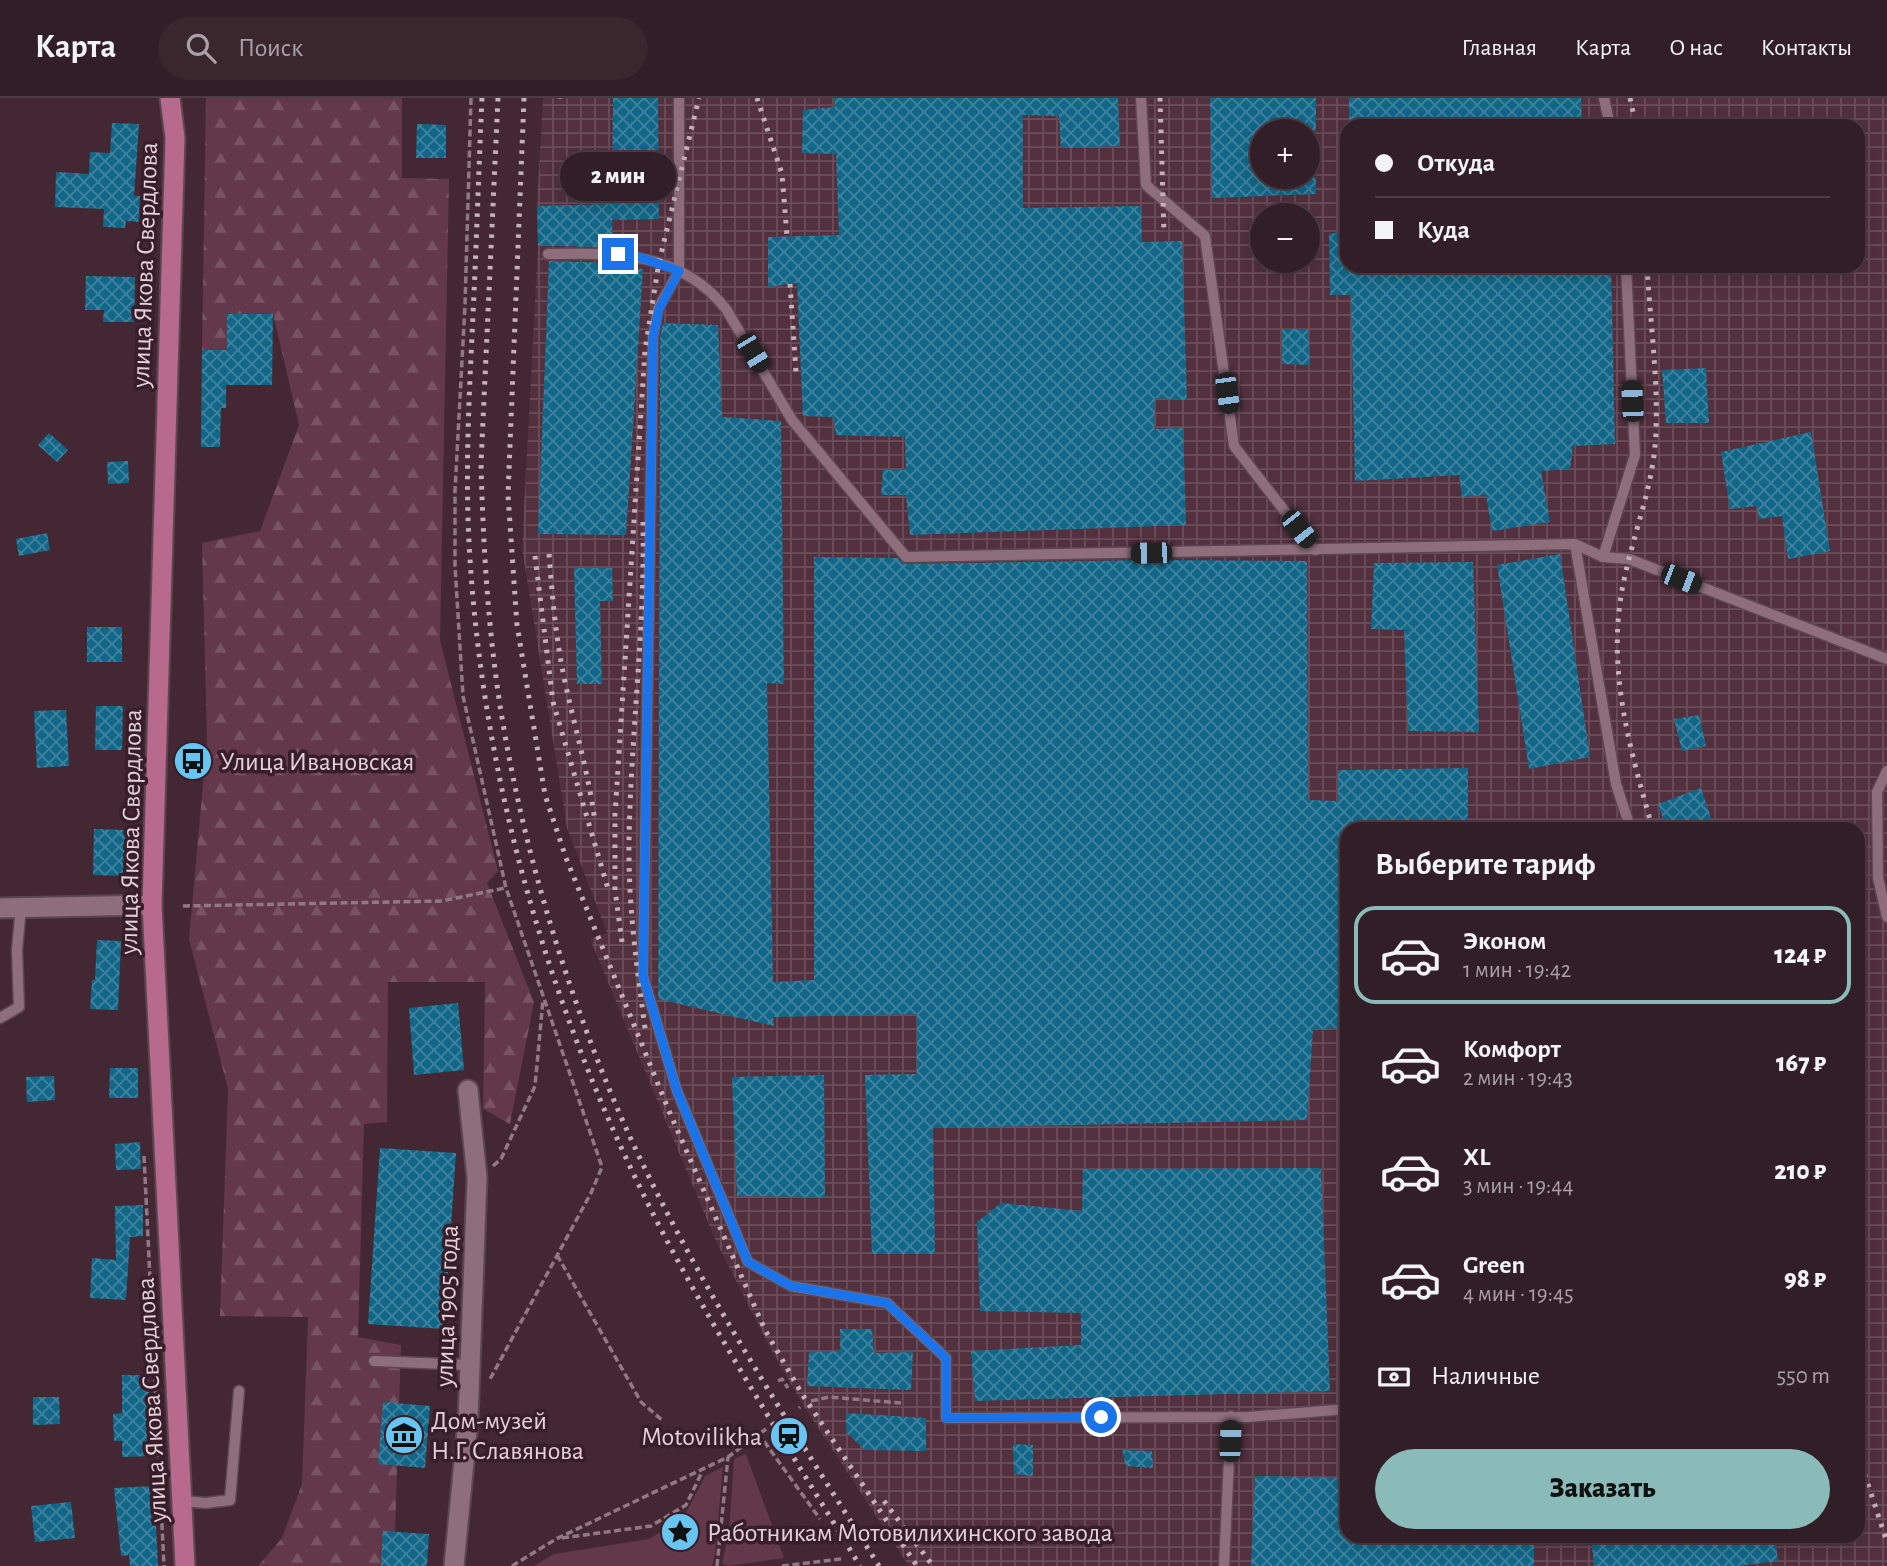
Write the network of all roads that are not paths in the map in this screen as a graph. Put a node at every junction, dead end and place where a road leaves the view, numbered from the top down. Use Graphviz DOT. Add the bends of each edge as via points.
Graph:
graph roads {
  1 [pos="170,98"];
  2 [pos="679,98"];
  3 [pos="1141,98"];
  4 [pos="1604,98"];
  5 [pos="1608,119"];
  6 [pos="548,254"];
  7 [pos="679,271"];
  8 [pos="1626,273"];
  9 [pos="1575,544"];
  10 [pos="1315,550"];
  11 [pos="1603,557"];
  12 [pos="1887,659"];
  13 [pos="1887,771"];
  14 [pos="1628,822"];
  15 [pos="152,905"];
  16 [pos="21,907"];
  17 [pos="0,908"];
  18 [pos="1887,917"];
  19 [pos="0,1018"];
  20 [pos="468,1090"];
  21 [pos="374,1361"];
  22 [pos="470,1365"];
  23 [pos="239,1391"];
  24 [pos="1340,1409"];
  25 [pos="1231,1416"];
  26 [pos="183,1501"];
  27 [pos="185,1566"];
  28 [pos="454,1566"];
  29 [pos="1224,1566"];
  1 -- 15 [label="main road, улица Якова Свердлова" via="175,138"];
  2 -- 7 [label="lane"];
  3 -- 10 [label="lane" via="1146,185 1205,236 1234,446"];
  4 -- 5 [label="lane"];
  6 -- 7 [label="lane" via="618,254"];
  7 -- 10 [label="lane" via="714,293 792,420 906,557"];
  7 -- 25 [label="lane" via="659,309 653,337 643,976 677,1091 748,1262 791,1286 887,1303 946,1358 946,1418"];
  8 -- 11 [label="lane" via="1634,455"];
  9 -- 10 [label="lane"];
  9 -- 11 [label="lane"];
  9 -- 14 [label="lane" via="1616,784"];
  11 -- 12 [label="lane" via="1629,559"];
  13 -- 18 [label="lane" via="1878,792 1878,878"];
  15 -- 16 [label="street"];
  15 -- 26 [label="main road, улица Якова Свердлова"];
  16 -- 17 [label="street"];
  16 -- 19 [label="lane" via="19,1007"];
  20 -- 22 [label="street, улица 1905 года" via="477,1178"];
  21 -- 22 [label="lane"];
  22 -- 28 [label="street, улица 1905 года"];
  23 -- 26 [label="lane" via="230,1500"];
  24 -- 25 [label="lane"];
  25 -- 29 [label="lane"];
  26 -- 27 [label="main road, улица Якова Свердлова"];
}
